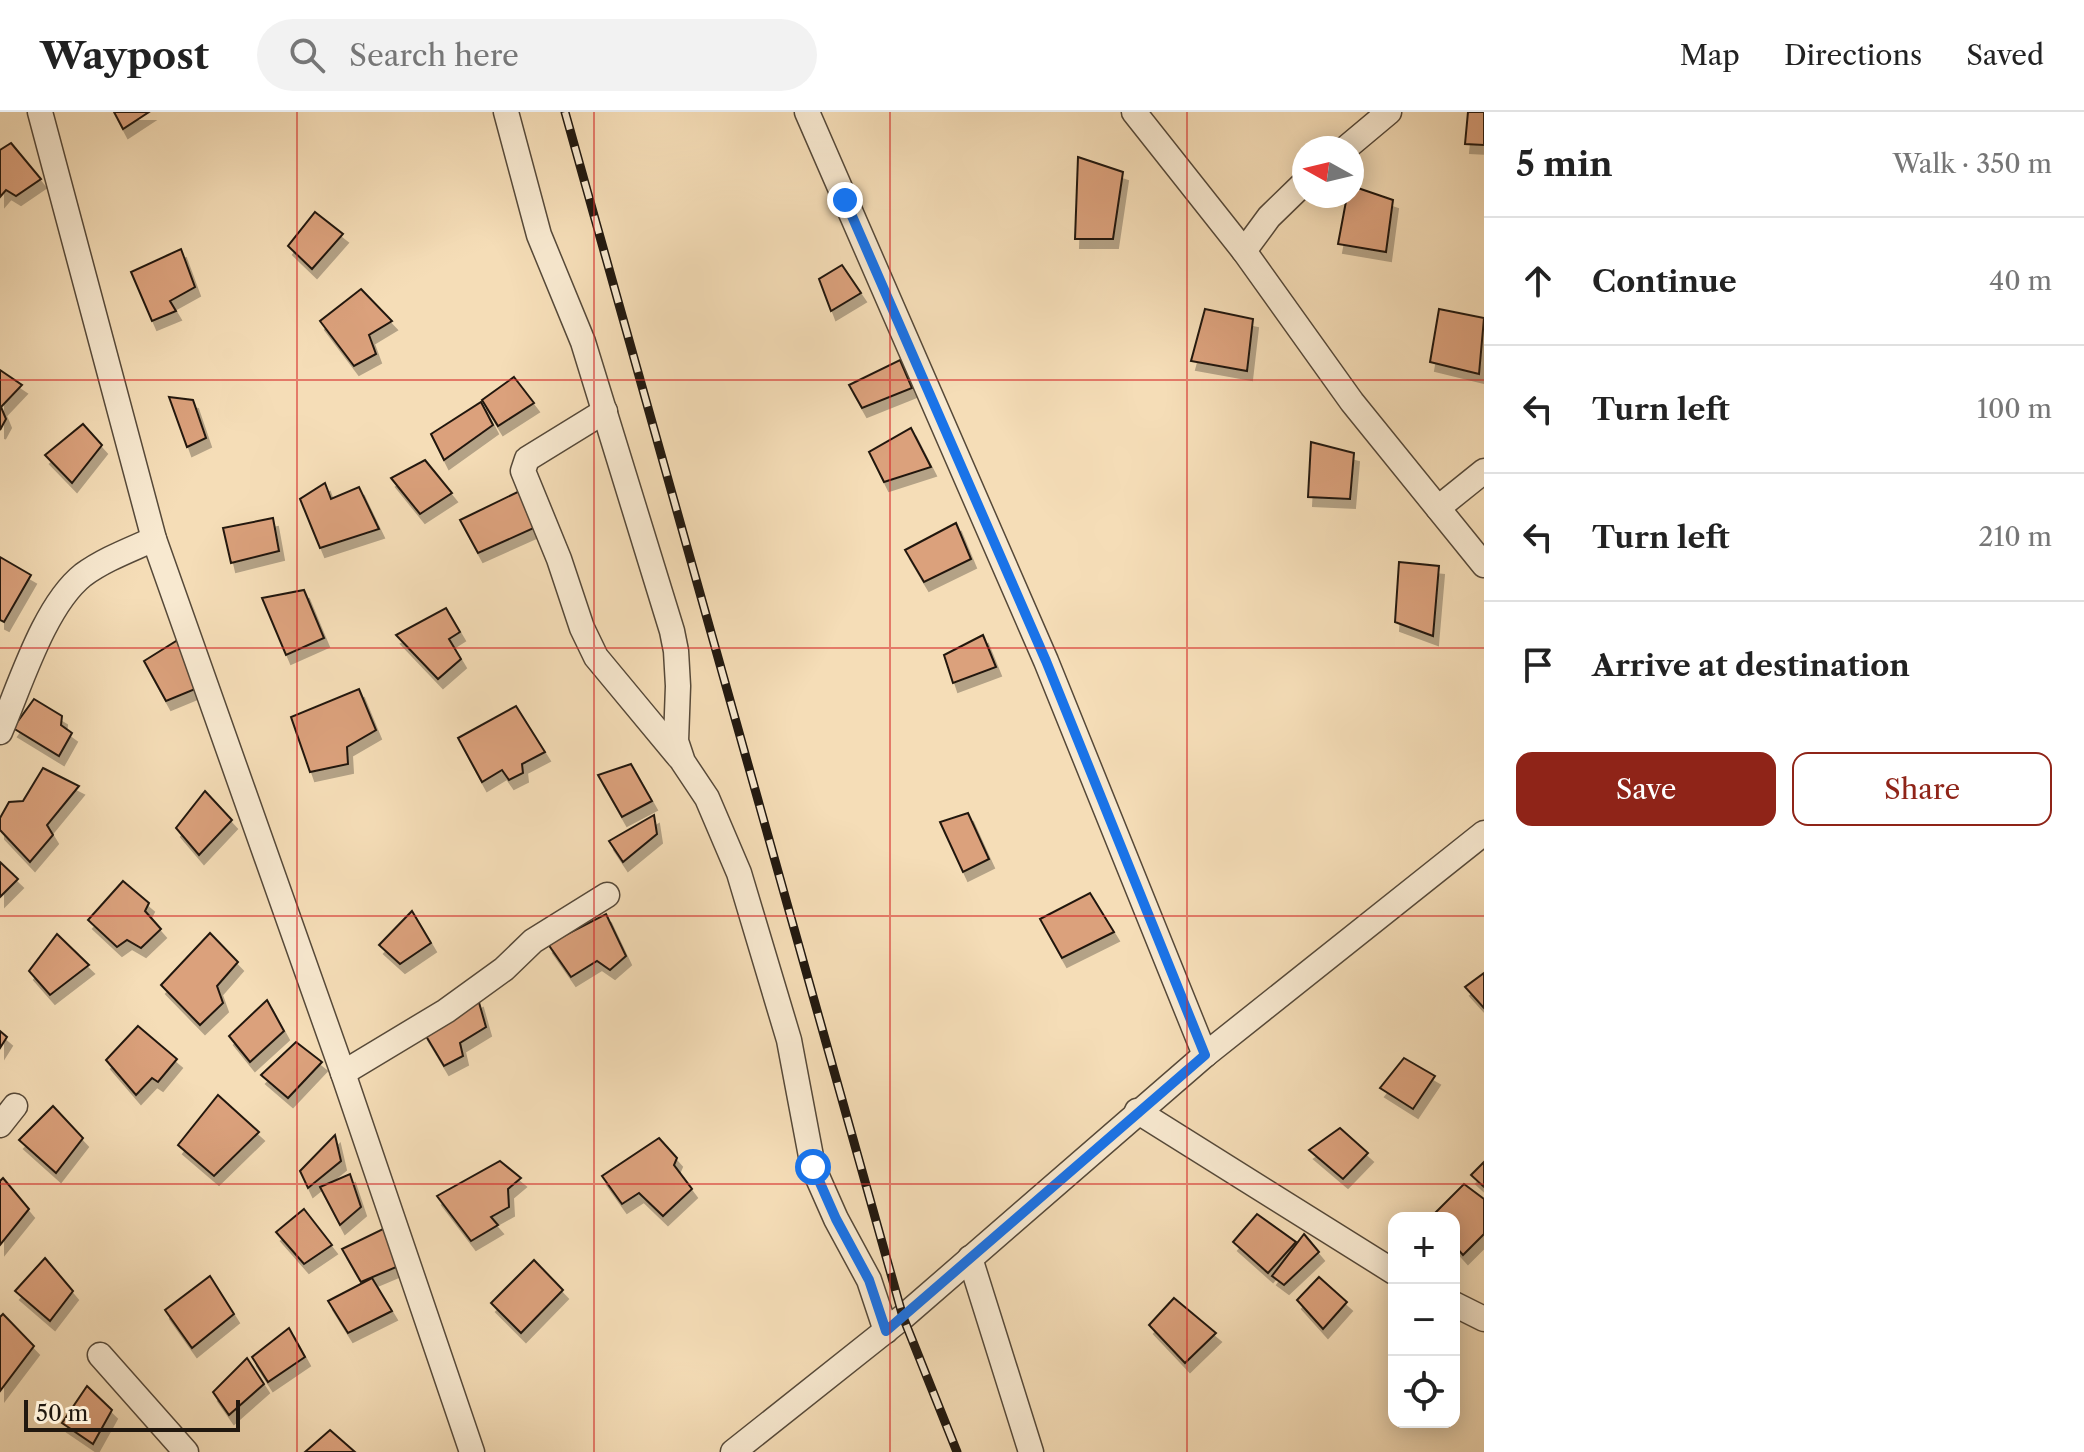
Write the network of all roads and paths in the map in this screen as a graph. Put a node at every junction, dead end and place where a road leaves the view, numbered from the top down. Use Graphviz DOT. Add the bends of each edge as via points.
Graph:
graph roads {
  1 [pos="40,112"];
  2 [pos="506,112"];
  3 [pos="807,112"];
  4 [pos="1134,112"];
  5 [pos="1389,112"];
  6 [pos="1360,136"];
  7 [pos="1292,195"];
  8 [pos="1244,251"];
  9 [pos="605,411"];
  10 [pos="1484,471"];
  11 [pos="1438,508"];
  12 [pos="154,539"];
  13 [pos="1484,565"];
  14 [pos="0,732"];
  15 [pos="683,762"];
  16 [pos="1484,833"];
  17 [pos="607,895"];
  18 [pos="1205,1055"];
  19 [pos="343,1073"];
  20 [pos="1137,1111"];
  21 [pos="970,1258"];
  22 [pos="1388,1268"];
  23 [pos="1460,1307"];
  24 [pos="1484,1319"];
  25 [pos="886,1331"];
  26 [pos="100,1355"];
  27 [pos="186,1452"];
  28 [pos="472,1452"];
  29 [pos="733,1452"];
  30 [pos="1031,1452"];
  1 -- 12 [label="street"];
  2 -- 9 [label="street" via="539,235"];
  3 -- 18 [label="street" via="1046,661"];
  4 -- 8 [label="street"];
  5 -- 6 [label="street"];
  7 -- 8 [label="street"];
  8 -- 11 [label="street" via="1352,402"];
  9 -- 15 [label="street" via="672,631 676,741"];
  9 -- 15 [label="street" via="527,459 523,471 596,657"];
  10 -- 11 [label="street"];
  11 -- 13 [label="street"];
  12 -- 14 [label="street" via="106,560 64,594 40,636"];
  12 -- 19 [label="street"];
  15 -- 25 [label="street" via="707,798 739,873 789,1040 813,1167 869,1280"];
  16 -- 18 [label="street"];
  17 -- 19 [label="street" via="533,941 446,1011"];
  18 -- 20 [label="street"];
  19 -- 28 [label="street"];
  20 -- 21 [label="street"];
  20 -- 22 [label="street"];
  21 -- 25 [label="street"];
  21 -- 30 [label="street"];
  23 -- 24 [label="street"];
  25 -- 29 [label="street"];
  26 -- 27 [label="street"];
}
